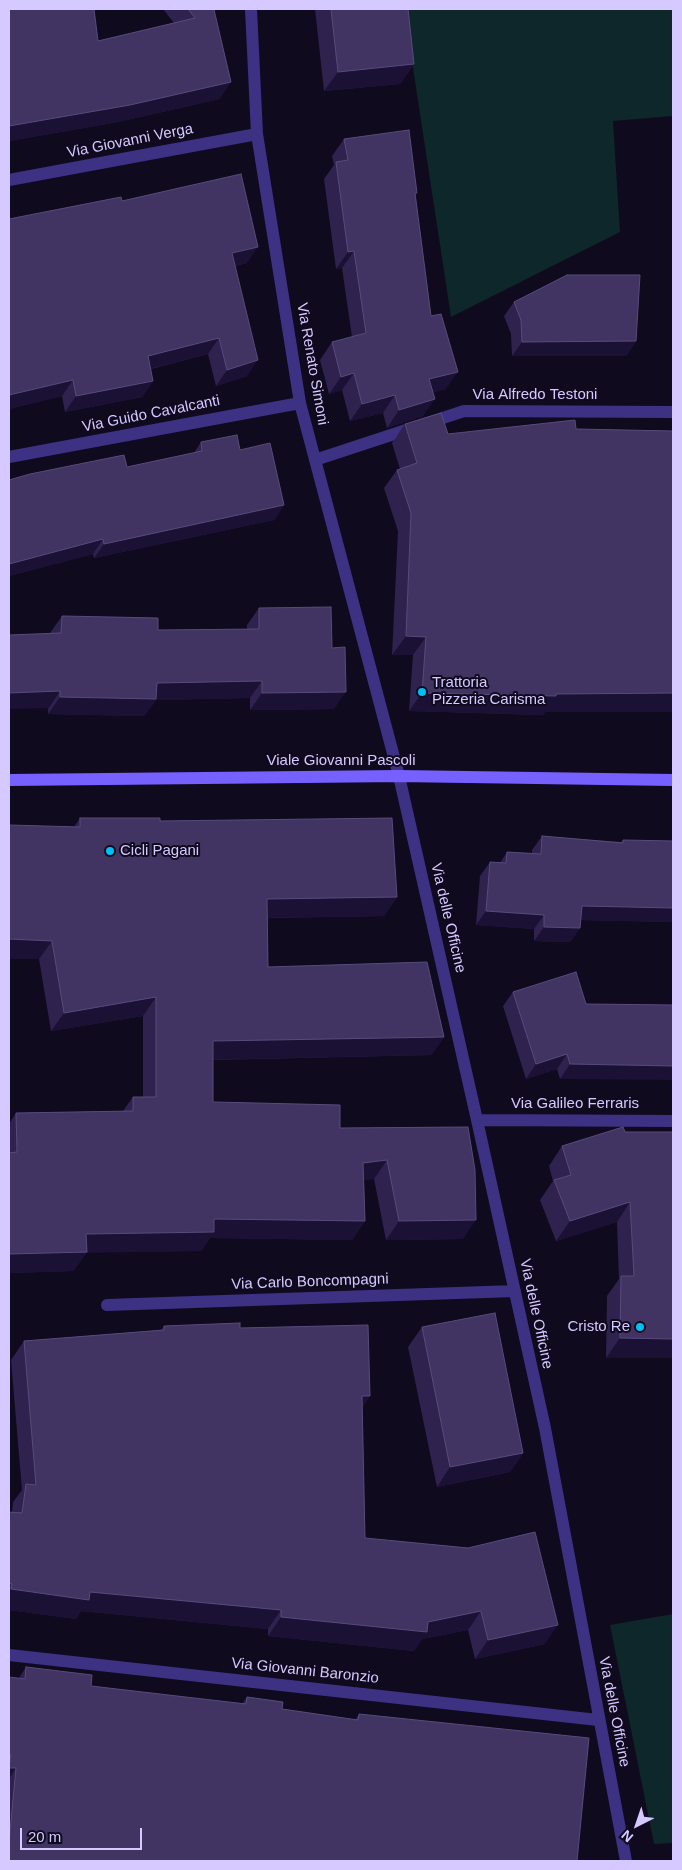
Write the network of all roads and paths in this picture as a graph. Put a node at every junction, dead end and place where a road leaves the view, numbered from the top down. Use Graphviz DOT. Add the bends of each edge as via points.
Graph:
graph roads {
  1 [pos="251,9"];
  2 [pos="257,134"];
  3 [pos="9,180"];
  4 [pos="300,403"];
  5 [pos="673,412"];
  6 [pos="9,457"];
  7 [pos="315,460"];
  8 [pos="399,776"];
  9 [pos="9,780"];
  10 [pos="673,780"];
  11 [pos="477,1120"];
  12 [pos="673,1122"];
  13 [pos="515,1291"];
  14 [pos="107,1305"];
  15 [pos="9,1655"];
  16 [pos="598,1720"];
  17 [pos="626,1861"];
  1 -- 2 [label="street, Via Renato Simoni"];
  2 -- 3 [label="street, Via Giovanni Verga"];
  2 -- 4 [label="street, Via Renato Simoni"];
  4 -- 6 [label="street, Via Guido Cavalcanti"];
  4 -- 7 [label="street, Via Renato Simoni"];
  5 -- 7 [label="street, Via Alfredo Testoni" via="464,411"];
  7 -- 8 [label="street, Via Renato Simoni"];
  8 -- 9 [label="street, Viale Giovanni Pascoli"];
  8 -- 10 [label="street, Viale Giovanni Pascoli"];
  8 -- 11 [label="street, Via delle Officine"];
  11 -- 12 [label="street, Via Galileo Ferraris"];
  11 -- 13 [label="street, Via delle Officine"];
  13 -- 14 [label="street, Via Carlo Boncompagni"];
  13 -- 16 [label="street, Via delle Officine" via="545,1428"];
  15 -- 16 [label="street, Via Giovanni Baronzio"];
  16 -- 17 [label="street, Via delle Officine"];
}
